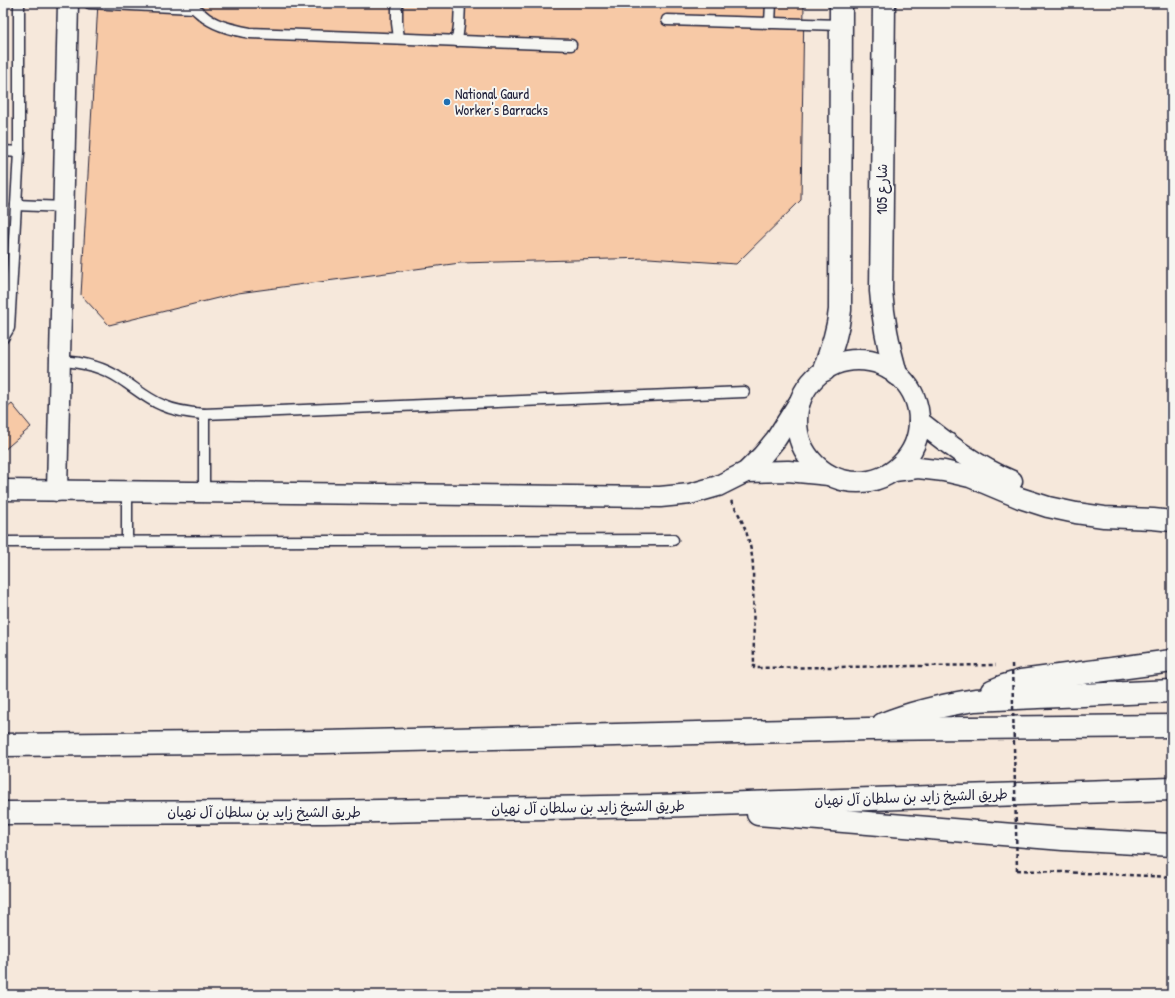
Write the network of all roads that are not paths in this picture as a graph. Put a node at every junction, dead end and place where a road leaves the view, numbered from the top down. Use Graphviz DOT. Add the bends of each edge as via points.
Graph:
graph roads {
  1 [pos="19,3"];
  2 [pos="68,3"];
  3 [pos="89,3"];
  4 [pos="398,3"];
  5 [pos="460,3"];
  6 [pos="771,3"];
  7 [pos="841,3"];
  8 [pos="884,3"];
  9 [pos="196,5"];
  10 [pos="667,20"];
  11 [pos="770,23"];
  12 [pos="840,25"];
  13 [pos="399,38"];
  14 [pos="457,41"];
  15 [pos="571,45"];
  16 [pos="3,151"];
  17 [pos="19,152"];
  18 [pos="16,205"];
  19 [pos="64,207"];
  20 [pos="3,338"];
  21 [pos="60,362"];
  22 [pos="824,370"];
  23 [pos="896,374"];
  24 [pos="744,392"];
  25 [pos="800,401"];
  26 [pos="204,414"];
  27 [pos="919,421"];
  28 [pos="894,470"];
  29 [pos="746,472"];
  30 [pos="829,475"];
  31 [pos="3,490"];
  32 [pos="57,491"];
  33 [pos="127,492"];
  34 [pos="204,493"];
  35 [pos="1172,508"];
  36 [pos="1172,521"];
  37 [pos="673,540"];
  38 [pos="127,541"];
  39 [pos="3,542"];
  40 [pos="1172,661"];
  41 [pos="1172,691"];
  42 [pos="975,700"];
  43 [pos="1172,726"];
  44 [pos="868,730"];
  45 [pos="3,745"];
  46 [pos="1172,789"];
  47 [pos="657,806"];
  48 [pos="3,813"];
  49 [pos="1172,845"];
  1 -- 17 [label="lane"];
  2 -- 19 [label="street"];
  3 -- 9 [label="lane"];
  4 -- 13 [label="lane"];
  5 -- 14 [label="lane"];
  6 -- 11 [label="lane"];
  7 -- 12 [label="main road"];
  8 -- 23 [label="main road, شارع 105" via="881,291 887,337"];
  9 -- 13 [label="lane" via="206,18 220,26 243,31"];
  10 -- 11 [label="lane"];
  11 -- 12 [label="lane"];
  12 -- 22 [label="main road" via="840,310 835,339"];
  13 -- 14 [label="lane"];
  14 -- 15 [label="lane"];
  16 -- 17 [label="lane"];
  17 -- 18 [label="lane"];
  18 -- 19 [label="lane"];
  18 -- 20 [label="lane" via="8,328"];
  19 -- 21 [label="street"];
  21 -- 26 [label="lane" via="98,367 163,406"];
  21 -- 32 [label="street"];
  22 -- 23 [label="street" via="841,363 860,360 879,364"];
  22 -- 25 [label="street" via="805,389"];
  23 -- 27 [label="street" via="911,392"];
  24 -- 26 [label="lane"];
  25 -- 29 [label="street" via="776,439"];
  25 -- 30 [label="street" via="796,418 798,436 804,452 815,465"];
  26 -- 34 [label="lane"];
  27 -- 28 [label="street" via="913,446 907,457"];
  27 -- 35 [label="street" via="982,466 1030,488 1074,501 1100,505"];
  28 -- 30 [label="street" via="879,478 862,482 846,481"];
  28 -- 36 [label="street" via="918,468 944,471 1048,507 1076,513"];
  29 -- 30 [label="street" via="788,471"];
  29 -- 34 [label="street" via="718,486 690,494 660,497"];
  31 -- 32 [label="street"];
  32 -- 33 [label="street"];
  33 -- 34 [label="street"];
  33 -- 38 [label="lane"];
  37 -- 38 [label="lane"];
  38 -- 39 [label="lane"];
  40 -- 42 [label="main road" via="1021,681"];
  41 -- 42 [label="main road"];
  42 -- 44 [label="main road" via="920,711"];
  43 -- 44 [label="main road"];
  44 -- 45 [label="main road" via="325,742"];
  46 -- 47 [label="main road, طريق الشيخ زايد بن سلطان آل نهيان"];
  47 -- 48 [label="main road, طريق الشيخ زايد بن سلطان آل نهيان" via="317,812"];
  47 -- 49 [label="main road" via="1063,839"];
}
